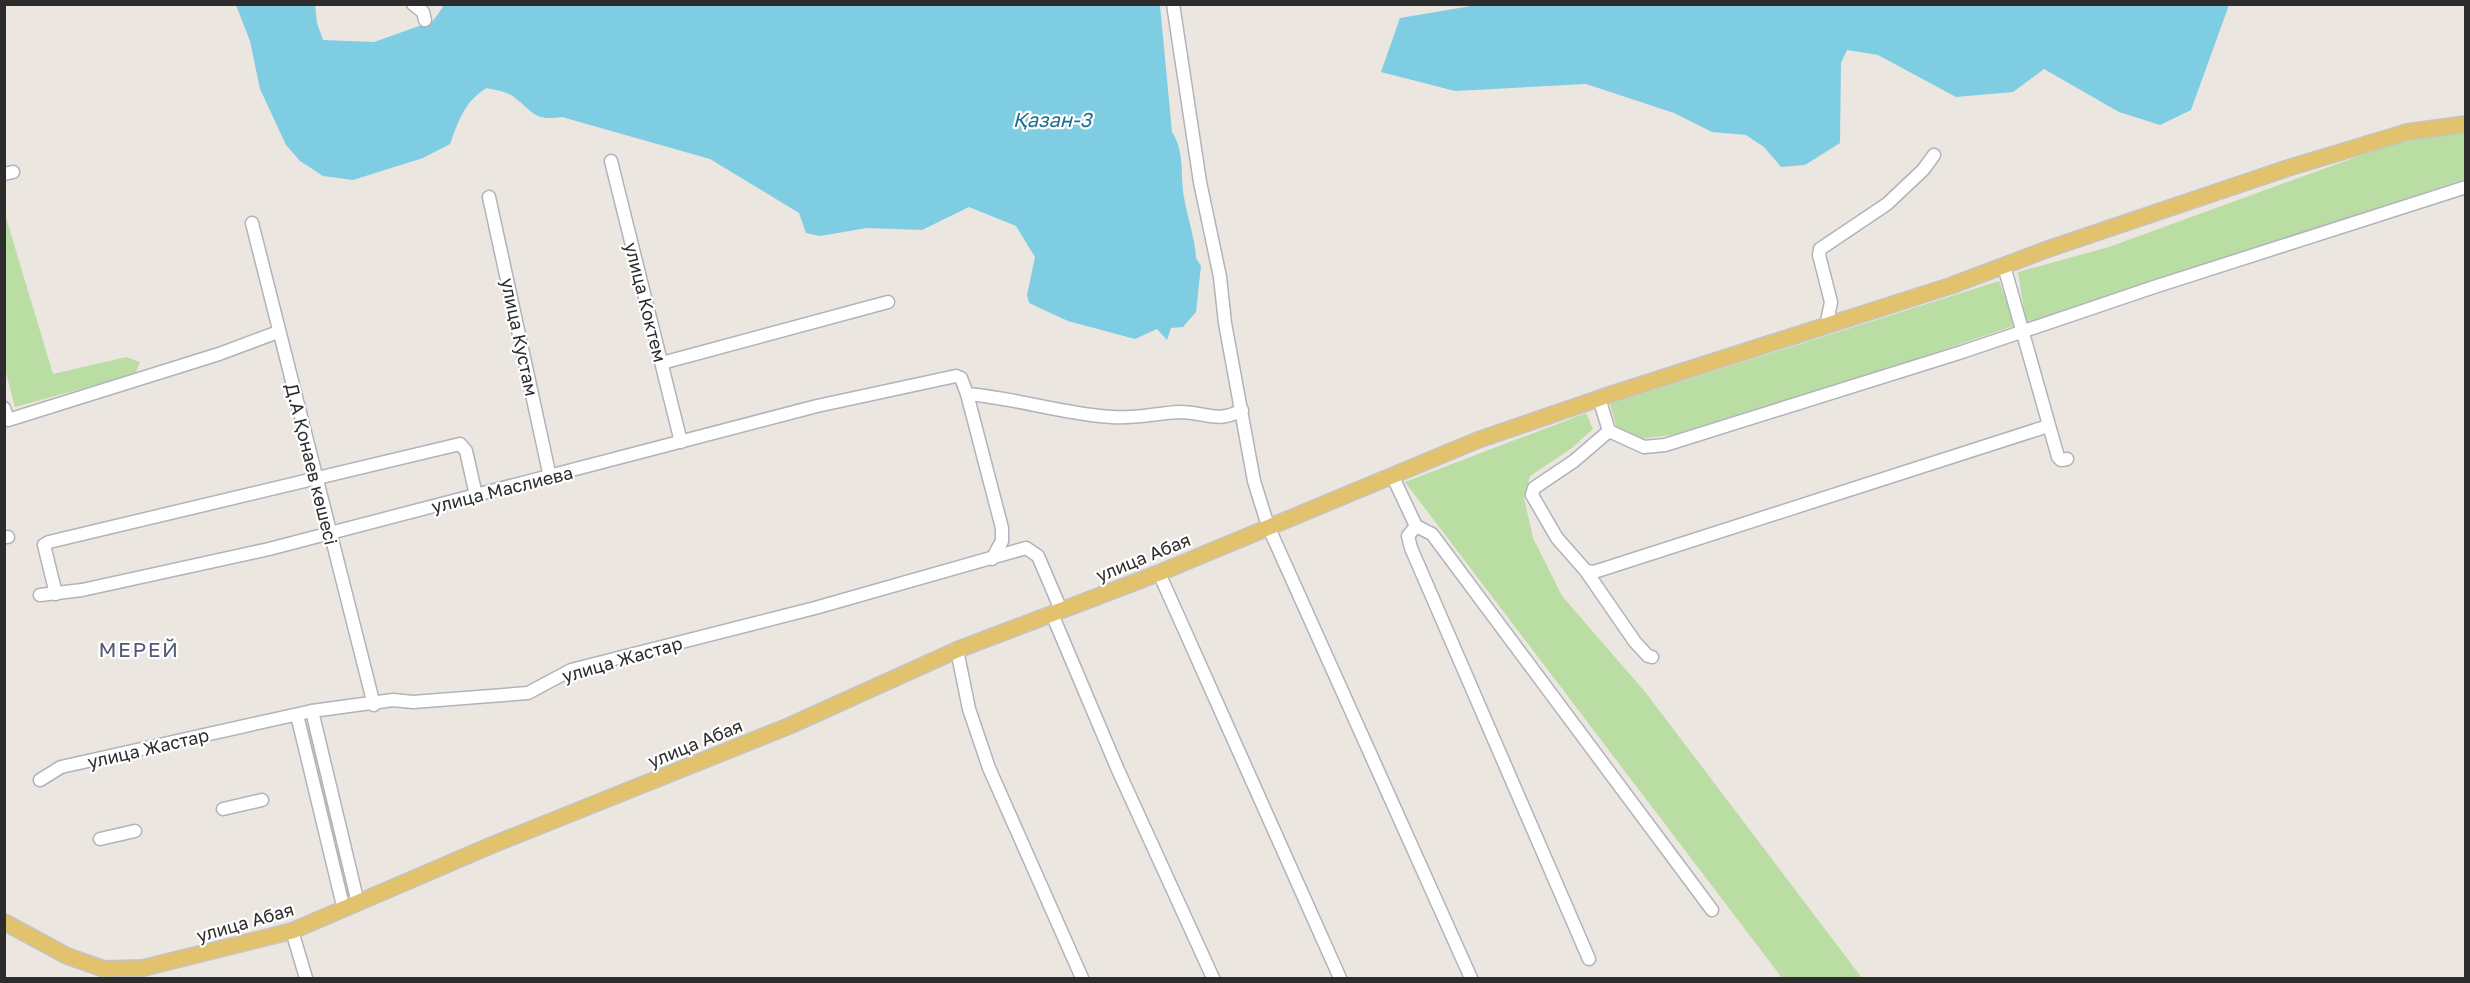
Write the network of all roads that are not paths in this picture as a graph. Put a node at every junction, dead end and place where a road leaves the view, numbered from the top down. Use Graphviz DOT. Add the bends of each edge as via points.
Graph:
graph roads {
  1 [pos="413,4"];
  2 [pos="1173,4"];
  3 [pos="425,20"];
  4 [pos="2466,124"];
  5 [pos="1934,155"];
  6 [pos="611,161"];
  7 [pos="2466,187"];
  8 [pos="489,197"];
  9 [pos="252,223"];
  10 [pos="2004,266"];
  11 [pos="888,302"];
  12 [pos="1826,327"];
  13 [pos="2022,331"];
  14 [pos="278,332"];
  15 [pos="662,363"];
  16 [pos="967,394"];
  17 [pos="1599,398"];
  18 [pos="1242,410"];
  19 [pos="6,416"];
  20 [pos="2049,426"];
  21 [pos="1609,431"];
  22 [pos="681,442"];
  23 [pos="2067,459"];
  24 [pos="1392,475"];
  25 [pos="550,477"];
  26 [pos="316,480"];
  27 [pos="476,495"];
  28 [pos="1268,526"];
  29 [pos="1416,526"];
  30 [pos="329,533"];
  31 [pos="992,559"];
  32 [pos="1586,571"];
  33 [pos="1159,573"];
  34 [pos="56,594"];
  35 [pos="40,595"];
  36 [pos="1056,612"];
  37 [pos="957,650"];
  38 [pos="1652,657"];
  39 [pos="374,705"];
  40 [pos="312,711"];
  41 [pos="297,715"];
  42 [pos="40,780"];
  43 [pos="262,800"];
  44 [pos="223,809"];
  45 [pos="135,831"];
  46 [pos="100,839"];
  47 [pos="351,907"];
  48 [pos="1712,910"];
  49 [pos="4,922"];
  50 [pos="292,931"];
  51 [pos="1589,959"];
  52 [pos="306,978"];
  53 [pos="1082,978"];
  54 [pos="1213,978"];
  55 [pos="1340,978"];
  56 [pos="1471,978"];
  1 -- 3 [label="street" via="423,12"];
  2 -- 18 [label="street" via="1200,182"];
  4 -- 10 [label="main road, улица Абая" via="2407,132 2289,168"];
  5 -- 12 [label="street" via="1887,204 1820,249 1831,302"];
  6 -- 15 [label="street, улица Коктем"];
  7 -- 13 [label="street"];
  8 -- 25 [label="street, улица Кустам"];
  9 -- 14 [label="street, Д.А Қонаев көшесі"];
  10 -- 12 [label="main road, улица Абая"];
  10 -- 13 [label="street"];
  11 -- 15 [label="street"];
  12 -- 17 [label="main road, улица Абая"];
  13 -- 20 [label="street"];
  13 -- 21 [label="street" via="1665,445 1634,445"];
  14 -- 19 [label="street" via="219,354"];
  14 -- 26 [label="street, Д.А Қонаев көшесі"];
  15 -- 22 [label="street, улица Коктем"];
  16 -- 18 [label="street" via="1112,417 1180,412 1223,418"];
  16 -- 22 [label="street, улица Маслиева" via="961,378 946,376"];
  16 -- 31 [label="street" via="1002,528 1002,541"];
  17 -- 21 [label="street"];
  17 -- 24 [label="main road, улица Абая"];
  18 -- 28 [label="street" via="1254,481"];
  20 -- 23 [label="street" via="2058,456"];
  20 -- 32 [label="street" via="1594,572"];
  21 -- 32 [label="street" via="1534,488 1532,495 1557,538"];
  22 -- 25 [label="street, улица Маслиева"];
  24 -- 28 [label="main road, улица Абая"];
  24 -- 29 [label="street"];
  25 -- 27 [label="street, улица Маслиева"];
  26 -- 27 [label="street" via="460,444 466,451"];
  26 -- 30 [label="street, Д.А Қонаев көшесі"];
  26 -- 34 [label="street" via="49,542 44,545"];
  27 -- 30 [label="street, улица Маслиева"];
  28 -- 33 [label="main road, улица Абая"];
  28 -- 56 [label="street"];
  29 -- 48 [label="street" via="1432,534"];
  29 -- 51 [label="street" via="1408,536 1411,548"];
  30 -- 34 [label="street, улица Маслиева"];
  30 -- 39 [label="street, Д.А Қонаев көшесі"];
  31 -- 36 [label="street, улица Жастар" via="1026,548 1033,551"];
  31 -- 39 [label="street, улица Жастар" via="571,670 528,693 413,702 393,700"];
  32 -- 38 [label="street" via="1635,642"];
  33 -- 36 [label="main road, улица Абая"];
  33 -- 55 [label="street"];
  34 -- 35 [label="street, улица Маслиева"];
  36 -- 37 [label="main road, улица Абая"];
  36 -- 54 [label="street" via="1118,770"];
  37 -- 47 [label="main road, улица Абая" via="789,726 492,845"];
  37 -- 53 [label="street" via="969,709 989,768"];
  39 -- 40 [label="street, улица Жастар"];
  40 -- 41 [label="street, улица Жастар"];
  40 -- 47 [label="street"];
  41 -- 42 [label="street, улица Жастар" via="61,767"];
  41 -- 47 [label="street"];
  43 -- 44 [label="street"];
  45 -- 46 [label="street"];
  47 -- 50 [label="main road, улица Абая"];
  49 -- 50 [label="main road, улица Абая" via="67,956 104,969 143,968"];
  50 -- 52 [label="street"];
}
